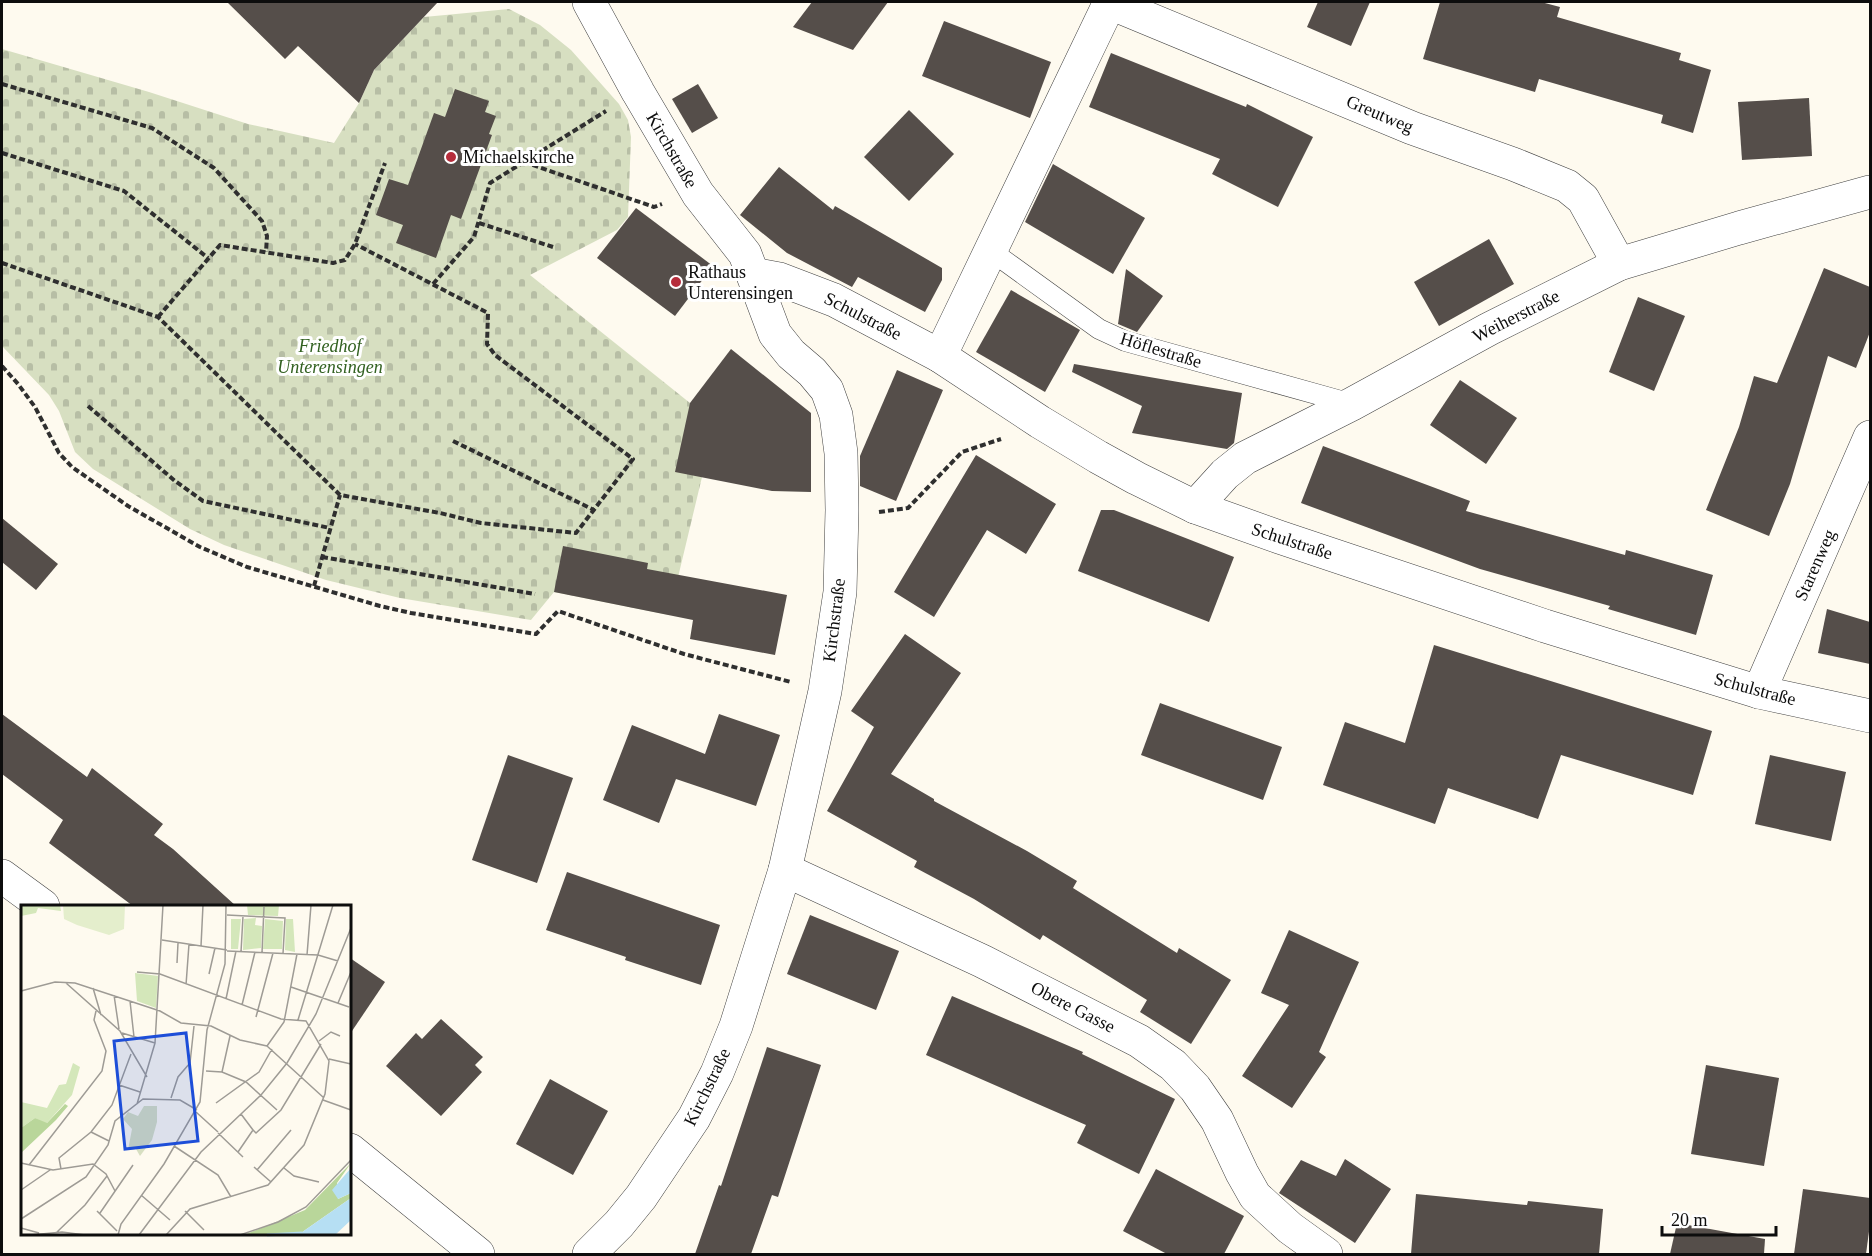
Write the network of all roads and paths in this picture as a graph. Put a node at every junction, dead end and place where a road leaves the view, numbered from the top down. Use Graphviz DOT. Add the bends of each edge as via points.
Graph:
graph roads {
  1 [pos="589,2"];
  2 [pos="1109,2"];
  3 [pos="2,84"];
  4 [pos="638,92"];
  5 [pos="2,153"];
  6 [pos="523,162"];
  7 [pos="385,163"];
  8 [pos="1870,192"];
  9 [pos="698,194"];
  10 [pos="479,223"];
  11 [pos="355,244"];
  12 [pos="553,248"];
  13 [pos="991,251"];
  14 [pos="266,252"];
  15 [pos="208,258"];
  16 [pos="2,263"];
  17 [pos="1619,264"];
  18 [pos="753,274"];
  19 [pos="433,284"];
  20 [pos="158,317"];
  21 [pos="940,356"];
  22 [pos="2,366"];
  23 [pos="1352,404"];
  24 [pos="88,406"];
  25 [pos="1870,437"];
  26 [pos="453,441"];
  27 [pos="996,441"];
  28 [pos="340,495"];
  29 [pos="1195,507"];
  30 [pos="594,510"];
  31 [pos="842,510"];
  32 [pos="330,528"];
  33 [pos="322,557"];
  34 [pos="314,586"];
  35 [pos="535,594"];
  36 [pos="825,691"];
  37 [pos="1759,692"];
  38 [pos="1870,716"];
  39 [pos="785,870"];
  40 [pos="2,876"];
  41 [pos="42,905"];
  42 [pos="351,1151"];
  43 [pos="1290,1241"];
  44 [pos="478,1254"];
  45 [pos="589,1254"];
  46 [pos="1326,1254"];
  1 -- 4 [label="street, Kirchstraße"];
  2 -- 13 [label="street"];
  2 -- 17 [label="street, Greutweg" via="1412,128 1567,186 1583,199"];
  3 -- 14 [label="path" via="152,128 214,168 262,221 267,236"];
  4 -- 6 [label="path"];
  4 -- 9 [label="street, Kirchstraße"];
  5 -- 15 [label="path" via="124,191"];
  6 -- 9 [label="path" via="654,207"];
  6 -- 10 [label="path" via="490,183"];
  7 -- 11 [label="path"];
  8 -- 17 [label="street, Weiherstraße"];
  9 -- 18 [label="street, Kirchstraße" via="745,254"];
  10 -- 12 [label="path"];
  10 -- 19 [label="path" via="474,237"];
  11 -- 14 [label="path" via="345,260 333,263"];
  11 -- 19 [label="path"];
  13 -- 21 [label="street"];
  13 -- 23 [label="lane, Höflestraße" via="1099,329 1125,341"];
  14 -- 15 [label="path" via="220,244"];
  15 -- 20 [label="path"];
  16 -- 20 [label="path"];
  17 -- 23 [label="street, Weiherstraße" via="1489,328"];
  18 -- 21 [label="street, Schulstraße" via="779,279 834,300"];
  18 -- 31 [label="street, Kirchstraße" via="775,334 827,390 836,415 841,453"];
  19 -- 30 [label="path" via="488,313 487,344 495,355 633,459"];
  20 -- 28 [label="path"];
  21 -- 29 [label="street, Schulstraße" via="1098,457"];
  22 -- 34 [label="path" via="35,407 59,453 84,477 200,548 247,567"];
  23 -- 29 [label="street, Weiherstraße" via="1245,458"];
  24 -- 32 [label="path" via="203,501"];
  25 -- 37 [label="street, Starenweg"];
  26 -- 30 [label="path"];
  27 -- 31 [label="path" via="962,452 908,508 889,512"];
  28 -- 30 [label="path" via="482,523 576,533"];
  28 -- 32 [label="path"];
  29 -- 37 [label="street, Schulstraße" via="1545,626"];
  31 -- 36 [label="street, Kirchstraße" via="840,592"];
  32 -- 33 [label="path"];
  33 -- 34 [label="path"];
  33 -- 35 [label="path"];
  34 -- 36 [label="path" via="411,613 536,634 558,611 684,654"];
  36 -- 39 [label="street, Kirchstraße"];
  37 -- 38 [label="street, Schulstraße"];
  39 -- 43 [label="street, Obere Gasse" via="972,956 1139,1041 1173,1065 1217,1120 1242,1173"];
  39 -- 45 [label="street, Kirchstraße" via="736,1026 717,1073 694,1118 641,1197"];
  40 -- 41 [label="street"];
  42 -- 44 [label="street"];
  43 -- 46 [label="street, Obere Gasse"];
}
